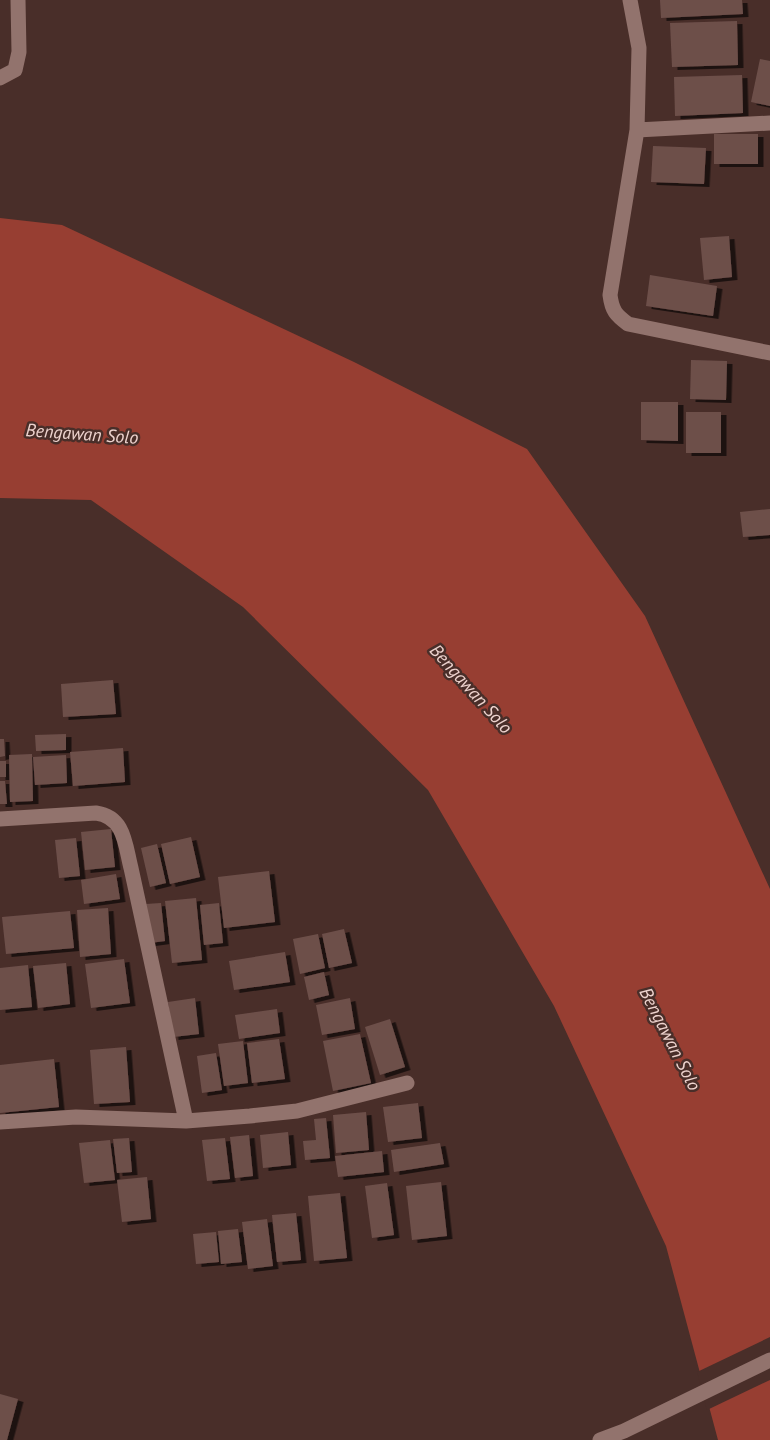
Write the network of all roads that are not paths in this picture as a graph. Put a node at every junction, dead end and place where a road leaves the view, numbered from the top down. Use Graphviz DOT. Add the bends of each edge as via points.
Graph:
graph roads {
  1 [pos="18,0"];
  2 [pos="630,0"];
  3 [pos="0,78"];
  4 [pos="770,123"];
  5 [pos="637,130"];
  6 [pos="770,353"];
  7 [pos="0,819"];
  8 [pos="407,1083"];
  9 [pos="0,1122"];
  10 [pos="186,1122"];
  11 [pos="770,1360"];
  12 [pos="600,1440"];
  1 -- 3 [label="street" via="19,52 15,70"];
  2 -- 5 [label="street" via="639,48"];
  4 -- 5 [label="street"];
  5 -- 6 [label="street" via="610,295 612,308 628,324"];
  7 -- 10 [label="street" via="96,814 106,815 121,829"];
  8 -- 10 [label="street" via="296,1111"];
  9 -- 10 [label="street" via="76,1117"];
  11 -- 12 [label="street"];
}
